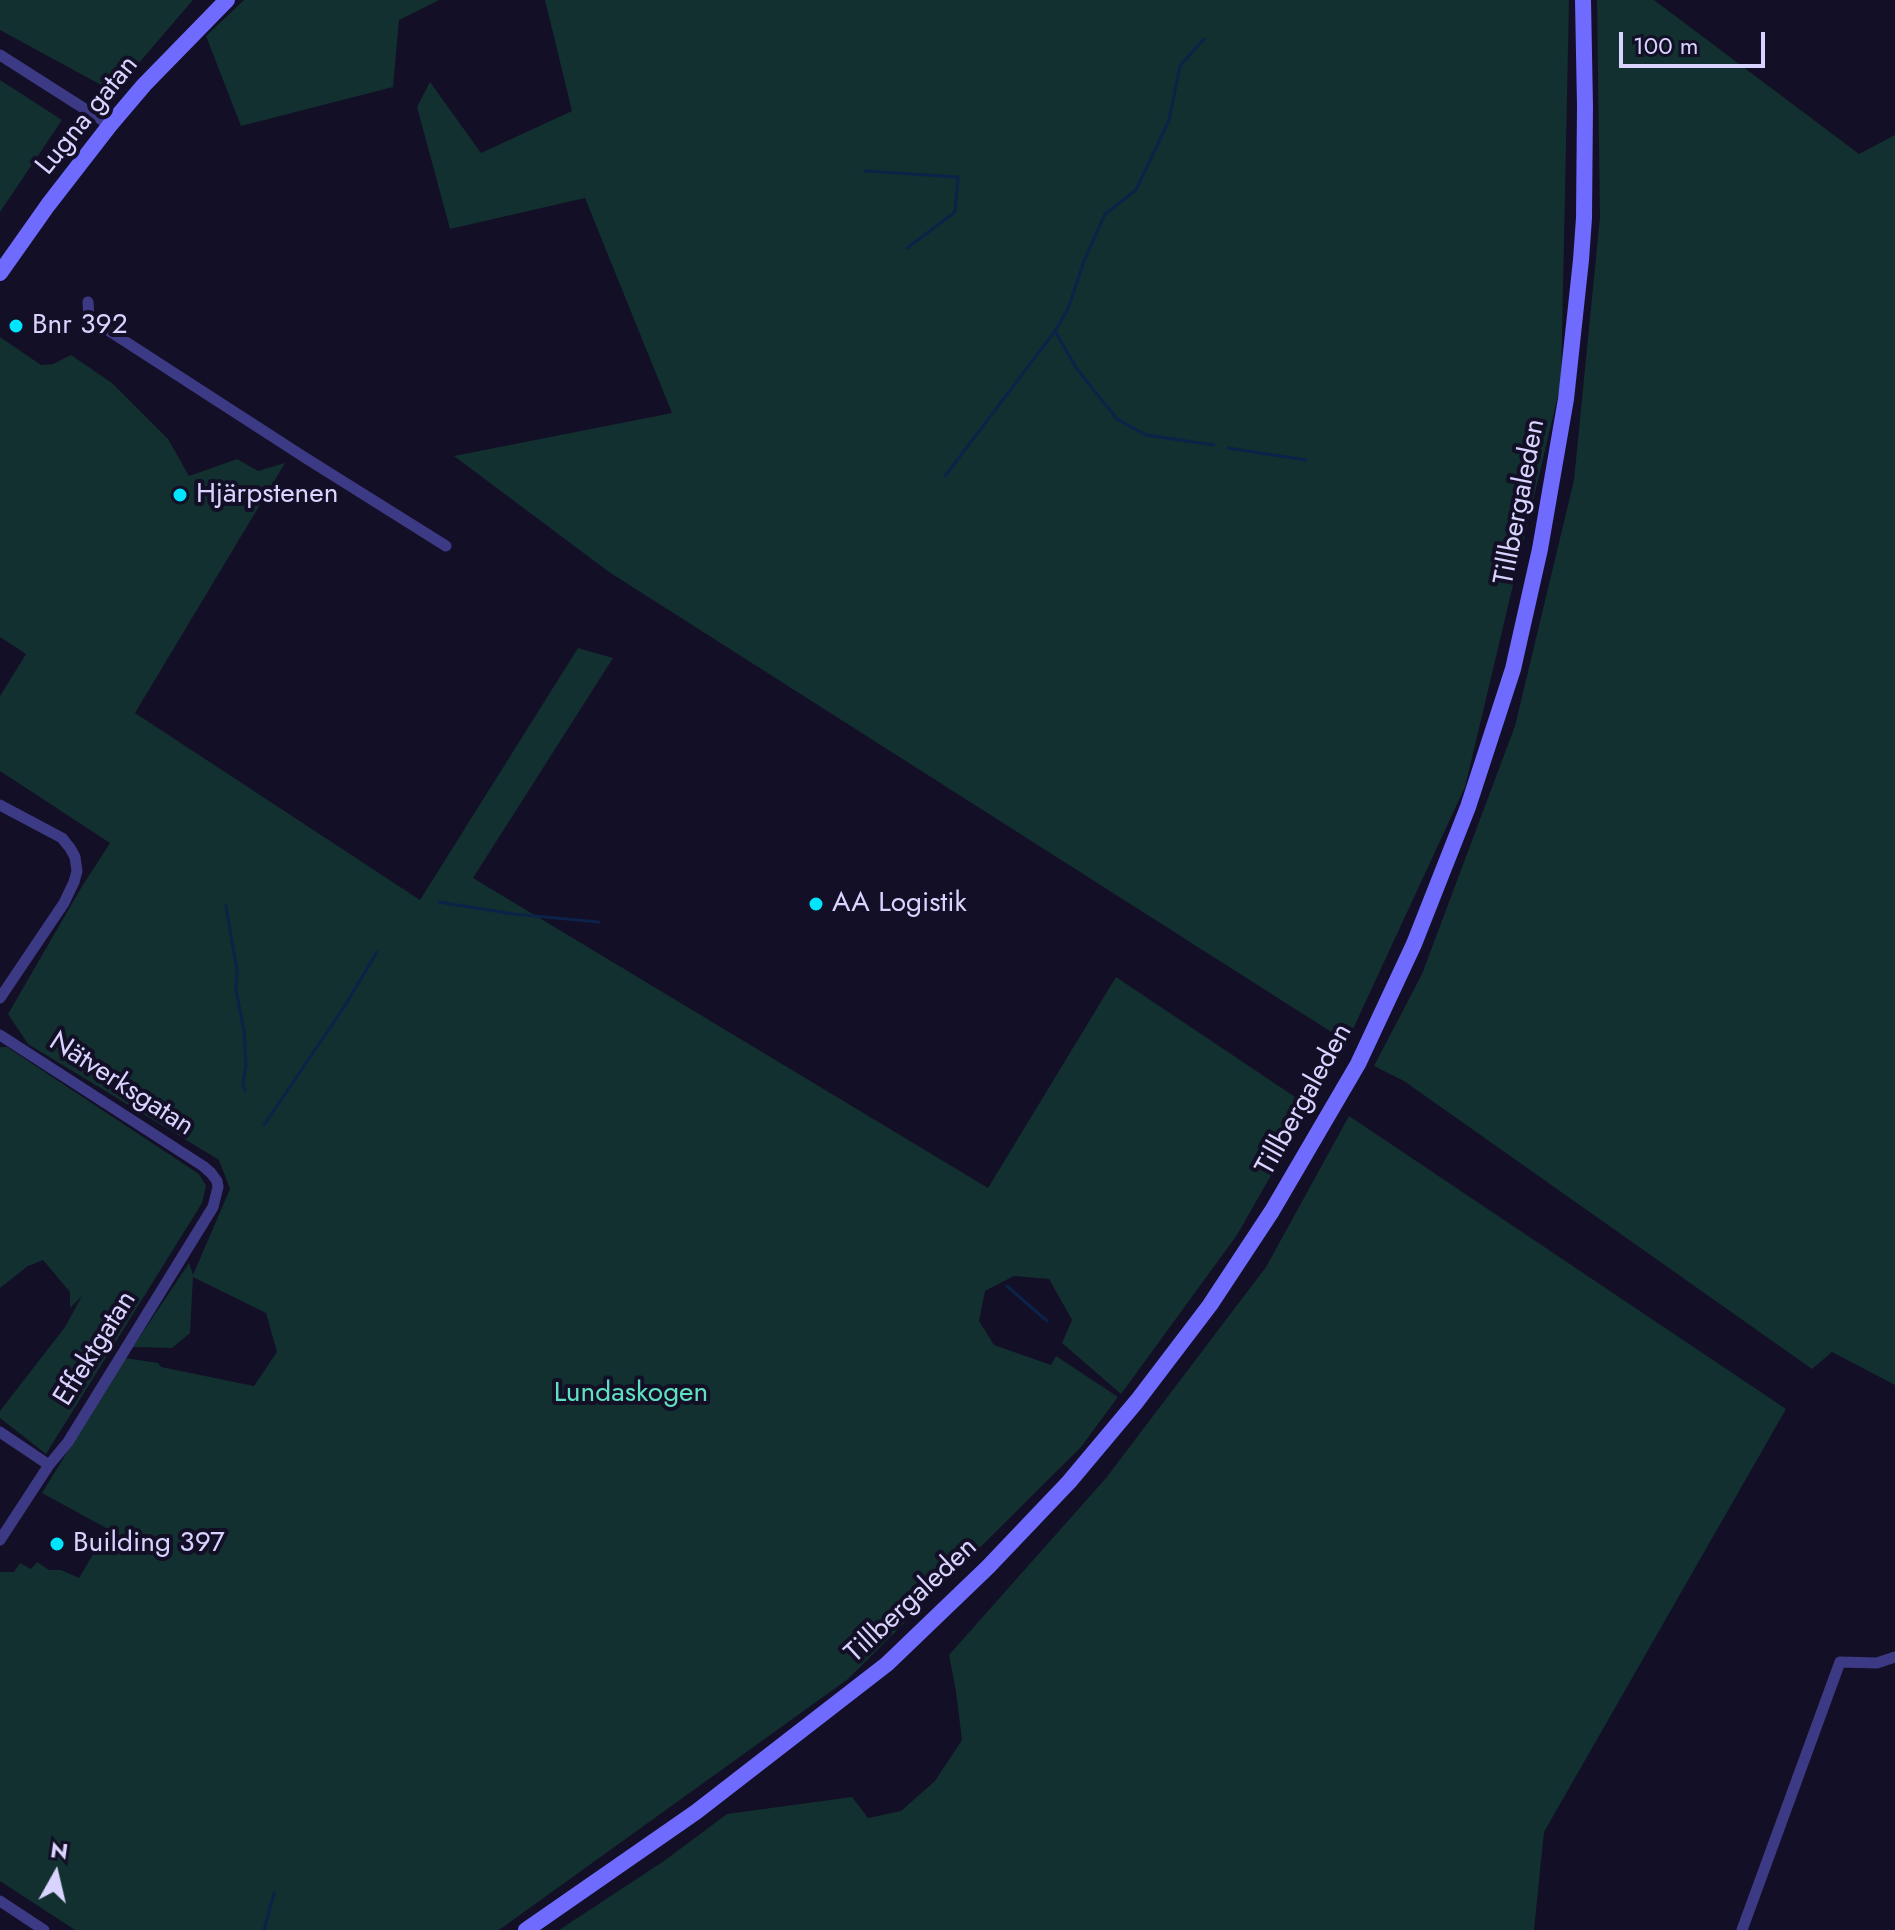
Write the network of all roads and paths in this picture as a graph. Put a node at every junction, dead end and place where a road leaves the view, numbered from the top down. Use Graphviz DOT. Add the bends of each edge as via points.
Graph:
graph roads {
  1 [pos="227,0"];
  2 [pos="1583,0"];
  3 [pos="0,55"];
  4 [pos="110,125"];
  5 [pos="2,262"];
  6 [pos="88,302"];
  7 [pos="446,546"];
  8 [pos="0,805"];
  9 [pos="0,998"];
  10 [pos="0,1035"];
  11 [pos="215,1178"];
  12 [pos="0,1432"];
  13 [pos="49,1465"];
  14 [pos="0,1540"];
  15 [pos="1895,1657"];
  16 [pos="0,1901"];
  17 [pos="44,1930"];
  18 [pos="526,1930"];
  19 [pos="1742,1930"];
  1 -- 4 [label="main road, Lugna gatan"];
  2 -- 18 [label="main road, Tillbergaleden" via="1581,260 1565,408 1540,549 1513,669 1468,807 1414,944 1358,1064 1210,1305 1097,1449 998,1557 887,1664 696,1812"];
  3 -- 4 [label="street"];
  4 -- 5 [label="main road, Lugna gatan"];
  6 -- 7 [label="street" via="89,318"];
  8 -- 9 [label="street" via="62,838 77,871 64,903"];
  10 -- 11 [label="street, Nätverksgatan"];
  11 -- 13 [label="street, Effektgatan" via="213,1207"];
  12 -- 13 [label="street"];
  13 -- 14 [label="street, Effektgatan"];
  15 -- 19 [label="street" via="1877,1663 1840,1662"];
  16 -- 17 [label="street"];
}
